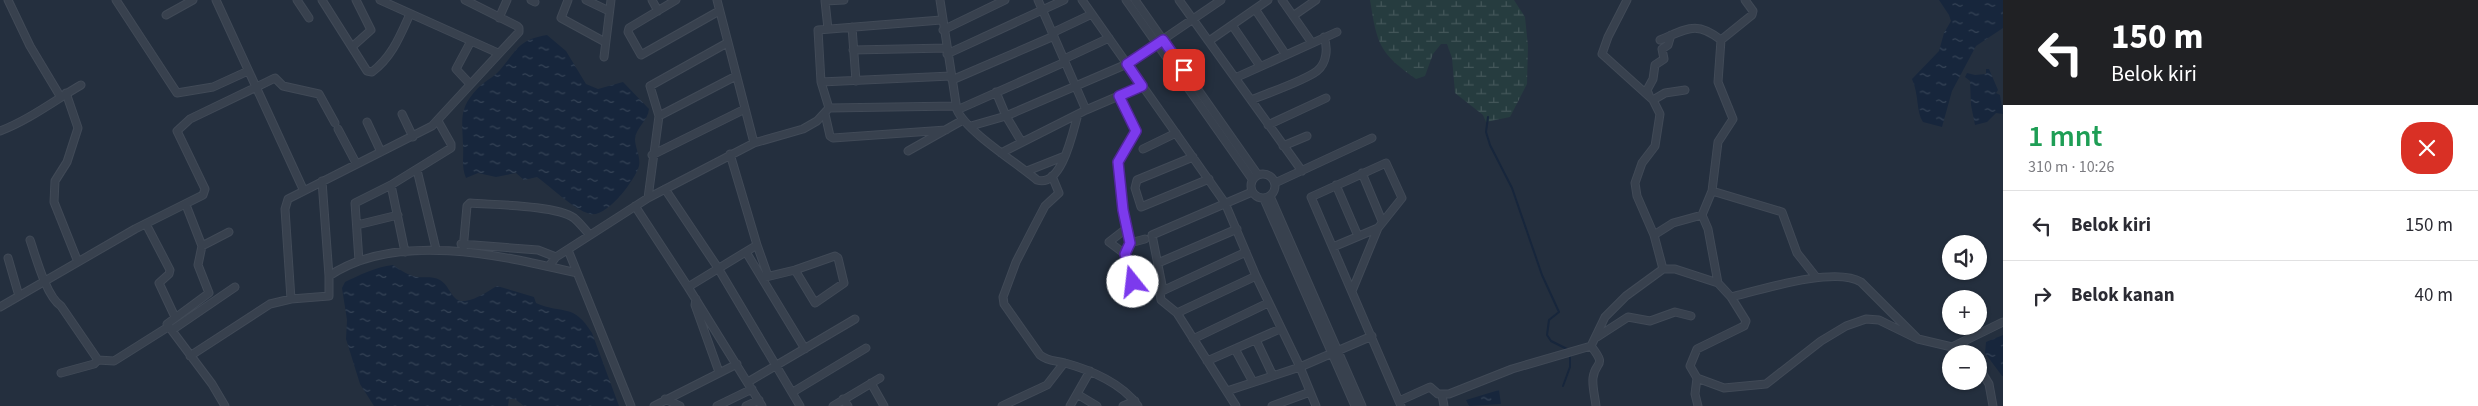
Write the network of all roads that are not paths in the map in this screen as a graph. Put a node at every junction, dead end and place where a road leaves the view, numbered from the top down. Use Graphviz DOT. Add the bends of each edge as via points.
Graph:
graph roads {
  1 [pos="8,0"];
  2 [pos="116,0"];
  3 [pos="193,0"];
  4 [pos="216,0"];
  5 [pos="297,0"];
  6 [pos="322,0"];
  7 [pos="356,0"];
  8 [pos="380,0"];
  9 [pos="507,0"];
  10 [pos="568,0"];
  11 [pos="586,0"];
  12 [pos="611,0"];
  13 [pos="652,0"];
  14 [pos="676,0"];
  15 [pos="717,0"];
  16 [pos="844,0"];
  17 [pos="940,0"];
  18 [pos="1006,0"];
  19 [pos="1038,0"];
  20 [pos="1064,0"];
  21 [pos="1082,0"];
  22 [pos="1126,0"];
  23 [pos="1135,0"];
  24 [pos="1179,0"];
  25 [pos="1221,0"];
  26 [pos="1268,0"];
  27 [pos="1282,0"];
  28 [pos="1316,0"];
  29 [pos="1627,0"];
  30 [pos="1745,0"];
  31 [pos="469,1"];
  32 [pos="1255,9"];
  33 [pos="1043,10"];
  34 [pos="609,11"];
  35 [pos="658,11"];
  36 [pos="719,11"];
  37 [pos="166,14"];
  38 [pos="410,14"];
  39 [pos="1092,14"];
  40 [pos="1293,16"];
  41 [pos="309,18"];
  42 [pos="499,18"];
  43 [pos="1193,19"];
  44 [pos="942,20"];
  45 [pos="1232,26"];
  46 [pos="852,27"];
  47 [pos="828,29"];
  48 [pos="943,30"];
  49 [pos="1337,32"];
  50 [pos="1053,35"];
  51 [pos="1670,35"];
  52 [pos="1109,38"];
  53 [pos="1324,38"];
  54 [pos="1660,40"];
  55 [pos="1721,40"];
  56 [pos="470,41"];
  57 [pos="1209,41"];
  58 [pos="605,42"];
  59 [pos="1160,42"];
  60 [pos="727,43"];
  61 [pos="1312,43"];
  62 [pos="352,47"];
  63 [pos="853,50"];
  64 [pos="947,51"];
  65 [pos="498,53"];
  66 [pos="1286,55"];
  67 [pos="604,57"];
  68 [pos="1064,60"];
  69 [pos="1127,64"];
  70 [pos="1260,66"];
  71 [pos="248,71"];
  72 [pos="736,76"];
  73 [pos="951,78"];
  74 [pos="1235,78"];
  75 [pos="856,81"];
  76 [pos="822,82"];
  77 [pos="81,84"];
  78 [pos="470,84"];
  79 [pos="256,86"];
  80 [pos="1142,86"];
  81 [pos="1076,87"];
  82 [pos="1685,90"];
  83 [pos="996,92"];
  84 [pos="63,95"];
  85 [pos="1119,96"];
  86 [pos="1326,98"];
  87 [pos="1251,100"];
  88 [pos="1653,100"];
  89 [pos="956,108"];
  90 [pos="745,109"];
  91 [pos="1086,110"];
  92 [pos="827,111"];
  93 [pos="402,114"];
  94 [pos="1078,114"];
  95 [pos="659,116"];
  96 [pos="1006,116"];
  97 [pos="963,120"];
  98 [pos="438,121"];
  99 [pos="367,122"];
  100 [pos="1268,124"];
  101 [pos="971,126"];
  102 [pos="946,130"];
  103 [pos="0,131"];
  104 [pos="1176,133"];
  105 [pos="1307,136"];
  106 [pos="413,137"];
  107 [pos="1372,138"];
  108 [pos="1021,141"];
  109 [pos="754,142"];
  110 [pos="1283,146"];
  111 [pos="1144,149"];
  112 [pos="908,151"];
  113 [pos="381,152"];
  114 [pos="1001,153"];
  115 [pos="730,154"];
  116 [pos="652,155"];
  117 [pos="1065,156"];
  118 [pos="1193,157"];
  119 [pos="356,163"];
  120 [pos="418,170"];
  121 [pos="1027,171"];
  122 [pos="1302,171"];
  123 [pos="1362,173"];
  124 [pos="1052,176"];
  125 [pos="1255,177"];
  126 [pos="1208,179"];
  127 [pos="322,181"];
  128 [pos="1275,183"];
  129 [pos="1336,185"];
  130 [pos="392,186"];
  131 [pos="304,189"];
  132 [pos="665,189"];
  133 [pos="1712,191"];
  134 [pos="1252,192"];
  135 [pos="1267,197"];
  136 [pos="648,198"];
  137 [pos="1226,203"];
  138 [pos="186,205"];
  139 [pos="635,206"];
  140 [pos="398,215"];
  141 [pos="1702,215"];
  142 [pos="1382,221"];
  143 [pos="146,224"];
  144 [pos="357,226"];
  145 [pos="1127,228"];
  146 [pos="1378,228"];
  147 [pos="1237,229"];
  148 [pos="229,232"];
  149 [pos="590,235"];
  150 [pos="1654,235"];
  151 [pos="1358,236"];
  152 [pos="1145,239"];
  153 [pos="30,240"];
  154 [pos="1130,243"];
  155 [pos="757,245"];
  156 [pos="202,246"];
  157 [pos="464,247"];
  158 [pos="1333,247"];
  159 [pos="440,249"];
  160 [pos="568,250"];
  161 [pos="405,252"];
  162 [pos="746,252"];
  163 [pos="1246,252"];
  164 [pos="1125,254"];
  165 [pos="556,257"];
  166 [pos="8,258"];
  167 [pos="359,261"];
  168 [pos="78,262"];
  169 [pos="1158,263"];
  170 [pos="548,266"];
  171 [pos="718,268"];
  172 [pos="1663,269"];
  173 [pos="795,270"];
  174 [pos="578,273"];
  175 [pos="329,276"];
  176 [pos="1256,276"];
  177 [pos="765,277"];
  178 [pos="1816,277"];
  179 [pos="45,281"];
  180 [pos="1718,283"];
  181 [pos="235,287"];
  182 [pos="688,287"];
  183 [pos="1163,290"];
  184 [pos="1352,290"];
  185 [pos="1137,295"];
  186 [pos="19,296"];
  187 [pos="1731,297"];
  188 [pos="291,299"];
  189 [pos="696,299"];
  190 [pos="1268,302"];
  191 [pos="0,307"];
  192 [pos="1177,313"];
  193 [pos="1691,316"];
  194 [pos="174,317"];
  195 [pos="855,318"];
  196 [pos="2003,322"];
  197 [pos="170,329"];
  198 [pos="1280,329"];
  199 [pos="1372,336"];
  200 [pos="1597,337"];
  201 [pos="1193,339"];
  202 [pos="1256,340"];
  203 [pos="1918,340"];
  204 [pos="1962,344"];
  205 [pos="1591,346"];
  206 [pos="866,348"];
  207 [pos="804,349"];
  208 [pos="1235,349"];
  209 [pos="1336,353"];
  210 [pos="190,356"];
  211 [pos="98,360"];
  212 [pos="1207,361"];
  213 [pos="1064,362"];
  214 [pos="737,364"];
  215 [pos="778,365"];
  216 [pos="1300,367"];
  217 [pos="1090,371"];
  218 [pos="719,372"];
  219 [pos="61,373"];
  220 [pos="1273,376"];
  221 [pos="880,378"];
  222 [pos="1697,378"];
  223 [pos="1987,381"];
  224 [pos="748,382"];
  225 [pos="1253,382"];
  226 [pos="871,383"];
  227 [pos="752,389"];
  228 [pos="1227,391"];
  229 [pos="792,392"];
  230 [pos="1310,392"];
  231 [pos="1077,394"];
  232 [pos="1442,395"];
  233 [pos="1022,398"];
  234 [pos="666,399"];
  235 [pos="843,399"];
  236 [pos="760,403"];
  237 [pos="1400,403"];
  238 [pos="1136,404"];
  239 [pos="225,406"];
  240 [pos="631,406"];
  241 [pos="654,406"];
  242 [pos="680,406"];
  243 [pos="717,406"];
  244 [pos="746,406"];
  245 [pos="800,406"];
  246 [pos="832,406"];
  247 [pos="848,406"];
  248 [pos="884,406"];
  249 [pos="1002,406"];
  250 [pos="1026,406"];
  251 [pos="1070,406"];
  252 [pos="1097,406"];
  253 [pos="1123,406"];
  254 [pos="1236,406"];
  255 [pos="1272,406"];
  256 [pos="1316,406"];
  257 [pos="1355,406"];
  258 [pos="1362,406"];
  259 [pos="1444,406"];
  260 [pos="1596,406"];
  261 [pos="1698,406"];
  262 [pos="1993,406"];
  1 -- 84 [label="street" via="30,46"];
  2 -- 71 [label="street" via="176,93 213,87"];
  3 -- 37 [label="street"];
  4 -- 71 [label="street"];
  5 -- 41 [label="street"];
  6 -- 62 [label="street"];
  7 -- 62 [label="street" via="371,30"];
  8 -- 38 [label="street"];
  9 -- 42 [label="street"];
  10 -- 58 [label="street" via="561,18"];
  11 -- 34 [label="street"];
  12 -- 34 [label="street"];
  13 -- 35 [label="street"];
  14 -- 35 [label="street"];
  15 -- 36 [label="street"];
  16 -- 47 [label="street" via="826,1"];
  17 -- 44 [label="street"];
  18 -- 48 [label="street"];
  19 -- 33 [label="street"];
  20 -- 33 [label="street"];
  21 -- 39 [label="street"];
  22 -- 59 [label="street"];
  23 -- 59 [label="street"];
  24 -- 43 [label="street"];
  25 -- 43 [label="street"];
  26 -- 32 [label="street"];
  27 -- 40 [label="street"];
  28 -- 40 [label="street"];
  29 -- 88 [label="street" via="1602,54"];
  30 -- 55 [label="street" via="1752,9 1752,15"];
  31 -- 42 [label="street"];
  32 -- 45 [label="street"];
  32 -- 66 [label="street"];
  33 -- 50 [label="street"];
  33 -- 64 [label="street"];
  34 -- 58 [label="street"];
  35 -- 36 [label="street" via="629,28 628,32 641,55"];
  36 -- 60 [label="street"];
  38 -- 56 [label="street"];
  38 -- 62 [label="street" via="391,54 372,72 367,71"];
  39 -- 50 [label="street"];
  39 -- 52 [label="street"];
  40 -- 61 [label="street"];
  42 -- 65 [label="street" via="520,30"];
  43 -- 57 [label="street"];
  43 -- 59 [label="street"];
  44 -- 46 [label="street"];
  44 -- 48 [label="street"];
  45 -- 57 [label="street"];
  45 -- 70 [label="street"];
  46 -- 47 [label="street"];
  46 -- 63 [label="street"];
  47 -- 76 [label="street" via="817,30"];
  48 -- 64 [label="street"];
  49 -- 53 [label="street"];
  50 -- 68 [label="street"];
  50 -- 73 [label="street"];
  51 -- 54 [label="street"];
  51 -- 55 [label="street" via="1690,27 1707,29"];
  51 -- 88 [label="street" via="1668,46 1662,50 1664,59 1656,63 1648,87"];
  52 -- 68 [label="street"];
  52 -- 69 [label="street"];
  53 -- 61 [label="street"];
  53 -- 87 [label="street" via="1327,49 1317,70"];
  55 -- 133 [label="street" via="1718,82 1733,120 1718,142"];
  56 -- 65 [label="street"];
  56 -- 78 [label="street" via="456,69"];
  57 -- 74 [label="street"];
  58 -- 67 [label="street"];
  59 -- 69 [label="street"];
  59 -- 125 [label="street"];
  60 -- 72 [label="street"];
  60 -- 95 [label="street" via="650,86"];
  61 -- 66 [label="street"];
  63 -- 64 [label="street"];
  63 -- 75 [label="street"];
  64 -- 73 [label="street"];
  65 -- 78 [label="street"];
  66 -- 70 [label="street"];
  68 -- 81 [label="street"];
  68 -- 83 [label="street"];
  69 -- 80 [label="street"];
  69 -- 81 [label="street"];
  70 -- 74 [label="street"];
  71 -- 79 [label="street"];
  72 -- 90 [label="street"];
  72 -- 95 [label="street"];
  73 -- 75 [label="street"];
  73 -- 89 [label="street"];
  74 -- 87 [label="street"];
  75 -- 76 [label="street"];
  76 -- 92 [label="street"];
  77 -- 84 [label="street"];
  78 -- 98 [label="street"];
  79 -- 119 [label="street" via="275,78 283,86 316,92"];
  79 -- 131 [label="street"];
  79 -- 138 [label="street" via="177,131 206,189 203,196"];
  80 -- 85 [label="street"];
  80 -- 104 [label="street"];
  81 -- 91 [label="street"];
  81 -- 96 [label="street"];
  82 -- 88 [label="street" via="1665,93"];
  83 -- 89 [label="street"];
  83 -- 96 [label="street"];
  84 -- 103 [label="street" via="18,124"];
  84 -- 168 [label="street" via="78,128 67,162 55,181 54,202"];
  85 -- 91 [label="street"];
  85 -- 145 [label="street" via="1136,131 1118,162"];
  86 -- 100 [label="street"];
  87 -- 100 [label="street"];
  88 -- 150 [label="street" via="1660,114 1656,146 1642,163 1635,183 1639,202"];
  89 -- 92 [label="street"];
  89 -- 97 [label="street"];
  90 -- 109 [label="street"];
  90 -- 116 [label="street"];
  91 -- 94 [label="street"];
  92 -- 102 [label="street" via="833,138"];
  92 -- 109 [label="street" via="803,129"];
  93 -- 106 [label="street"];
  94 -- 108 [label="street"];
  94 -- 117 [label="street"];
  95 -- 116 [label="street"];
  96 -- 101 [label="street"];
  96 -- 108 [label="street"];
  97 -- 101 [label="street"];
  97 -- 102 [label="street"];
  98 -- 106 [label="street"];
  98 -- 120 [label="street" via="452,146"];
  99 -- 113 [label="street"];
  100 -- 110 [label="street"];
  101 -- 114 [label="street"];
  102 -- 112 [label="street"];
  104 -- 111 [label="street"];
  104 -- 118 [label="street"];
  105 -- 110 [label="street"];
  106 -- 113 [label="street"];
  107 -- 122 [label="street"];
  108 -- 114 [label="street"];
  109 -- 115 [label="street"];
  110 -- 122 [label="street"];
  113 -- 119 [label="street"];
  114 -- 121 [label="street"];
  115 -- 132 [label="street"];
  115 -- 155 [label="street"];
  116 -- 136 [label="street"];
  117 -- 121 [label="street"];
  117 -- 124 [label="street"];
  118 -- 126 [label="street"];
  118 -- 126 [label="street" via="1137,180 1135,188 1141,206"];
  119 -- 127 [label="street"];
  120 -- 130 [label="street"];
  120 -- 159 [label="street"];
  121 -- 124 [label="street" via="1041,181"];
  122 -- 128 [label="street"];
  123 -- 129 [label="street"];
  123 -- 142 [label="street"];
  123 -- 142 [label="street" via="1386,163 1402,197"];
  124 -- 213 [label="street" via="1059,193 1045,206 1016,262 1003,297 1004,304 1040,355 1048,361"];
  125 -- 128 [label="street" via="1268,175"];
  125 -- 134 [label="street" via="1250,186"];
  126 -- 137 [label="street"];
  127 -- 131 [label="street"];
  127 -- 175 [label="street"];
  128 -- 135 [label="street" via="1274,190"];
  129 -- 151 [label="street"];
  129 -- 158 [label="street" via="1311,197"];
  130 -- 140 [label="street"];
  130 -- 144 [label="street" via="355,203"];
  131 -- 188 [label="street" via="292,194 285,203"];
  132 -- 136 [label="street"];
  132 -- 171 [label="street"];
  133 -- 141 [label="street"];
  133 -- 178 [label="street" via="1782,212 1797,253"];
  134 -- 135 [label="street" via="1257,197"];
  134 -- 137 [label="street"];
  135 -- 209 [label="street"];
  136 -- 139 [label="street"];
  137 -- 147 [label="street"];
  137 -- 169 [label="street" via="1152,235"];
  138 -- 143 [label="street"];
  138 -- 156 [label="street"];
  139 -- 149 [label="street"];
  139 -- 182 [label="street"];
  140 -- 144 [label="street"];
  140 -- 161 [label="street"];
  141 -- 150 [label="street" via="1672,223"];
  141 -- 180 [label="street"];
  142 -- 146 [label="street"];
  143 -- 168 [label="street"];
  143 -- 194 [label="street" via="170,270 159,283"];
  144 -- 167 [label="street"];
  145 -- 154 [label="street"];
  145 -- 164 [label="street" via="1109,242"];
  146 -- 151 [label="street"];
  146 -- 184 [label="street"];
  147 -- 163 [label="street"];
  147 -- 169 [label="street"];
  148 -- 156 [label="street"];
  149 -- 157 [label="street" via="574,218 561,213 470,203 467,206"];
  149 -- 160 [label="street"];
  150 -- 172 [label="street"];
  151 -- 158 [label="street"];
  152 -- 154 [label="street"];
  153 -- 179 [label="street"];
  154 -- 164 [label="street"];
  155 -- 162 [label="street"];
  155 -- 177 [label="street"];
  156 -- 194 [label="street" via="198,265 209,293"];
  157 -- 159 [label="street"];
  157 -- 165 [label="street" via="538,250"];
  157 -- 170 [label="street"];
  158 -- 184 [label="street"];
  159 -- 161 [label="street"];
  160 -- 165 [label="street"];
  160 -- 174 [label="street"];
  161 -- 167 [label="street"];
  162 -- 171 [label="street"];
  162 -- 177 [label="street"];
  163 -- 176 [label="street"];
  163 -- 183 [label="street"];
  164 -- 185 [label="street"];
  165 -- 170 [label="street"];
  166 -- 186 [label="street"];
  167 -- 175 [label="street"];
  168 -- 179 [label="street"];
  169 -- 183 [label="street"];
  170 -- 174 [label="street"];
  171 -- 182 [label="street"];
  171 -- 215 [label="street"];
  172 -- 180 [label="street" via="1675,269"];
  172 -- 200 [label="street" via="1626,296 1605,317"];
  173 -- 173 [label="street" via="815,303 844,282 837,256"];
  173 -- 177 [label="street"];
  174 -- 240 [label="street"];
  175 -- 188 [label="street" via="329,296"];
  176 -- 190 [label="street"];
  176 -- 192 [label="street"];
  177 -- 207 [label="street"];
  178 -- 187 [label="street"];
  178 -- 203 [label="street" via="1856,279"];
  179 -- 186 [label="street"];
  179 -- 211 [label="street"];
  180 -- 187 [label="street"];
  181 -- 197 [label="street"];
  182 -- 189 [label="street"];
  183 -- 192 [label="street" via="1160,298"];
  184 -- 199 [label="street"];
  186 -- 191 [label="street"];
  187 -- 222 [label="street" via="1746,324 1696,349 1690,366"];
  188 -- 210 [label="street" via="265,306"];
  189 -- 214 [label="street"];
  189 -- 218 [label="street" via="695,305"];
  190 -- 198 [label="street"];
  190 -- 201 [label="street"];
  192 -- 201 [label="street"];
  193 -- 200 [label="street" via="1675,312 1650,321 1628,317"];
  194 -- 197 [label="street" via="168,322"];
  195 -- 207 [label="street"];
  196 -- 204 [label="street"];
  197 -- 210 [label="street"];
  197 -- 211 [label="street" via="114,361"];
  198 -- 202 [label="street"];
  198 -- 216 [label="street"];
  199 -- 209 [label="street"];
  199 -- 237 [label="street"];
  200 -- 205 [label="street"];
  201 -- 212 [label="street"];
  202 -- 208 [label="street"];
  202 -- 220 [label="street"];
  203 -- 204 [label="street" via="1952,347"];
  203 -- 222 [label="street" via="1879,320 1866,318 1822,341 1766,384 1724,388"];
  205 -- 232 [label="street" via="1523,365"];
  205 -- 260 [label="street" via="1600,364 1592,378"];
  206 -- 229 [label="street"];
  207 -- 215 [label="street"];
  208 -- 212 [label="street"];
  208 -- 225 [label="street"];
  209 -- 216 [label="street"];
  209 -- 257 [label="street"];
  209 -- 258 [label="street"];
  210 -- 239 [label="street"];
  211 -- 219 [label="street"];
  212 -- 228 [label="street"];
  213 -- 217 [label="street"];
  213 -- 233 [label="street" via="1047,385"];
  214 -- 218 [label="street"];
  214 -- 224 [label="street"];
  215 -- 224 [label="street"];
  215 -- 229 [label="street"];
  216 -- 220 [label="street"];
  216 -- 230 [label="street"];
  217 -- 231 [label="street"];
  217 -- 238 [label="street" via="1130,394"];
  218 -- 234 [label="street"];
  220 -- 225 [label="street"];
  221 -- 226 [label="street"];
  222 -- 261 [label="street" via="1695,394"];
  223 -- 262 [label="street"];
  224 -- 227 [label="street"];
  225 -- 228 [label="street"];
  226 -- 235 [label="street"];
  226 -- 248 [label="street"];
  227 -- 236 [label="street"];
  227 -- 243 [label="street"];
  228 -- 254 [label="street"];
  229 -- 245 [label="street"];
  230 -- 255 [label="street"];
  230 -- 256 [label="street"];
  231 -- 251 [label="street"];
  231 -- 252 [label="street"];
  232 -- 237 [label="street" via="1430,387"];
  232 -- 259 [label="street"];
  233 -- 249 [label="street"];
  233 -- 250 [label="street"];
  234 -- 241 [label="street"];
  234 -- 242 [label="street"];
  235 -- 246 [label="street"];
  235 -- 247 [label="street"];
  236 -- 244 [label="street"];
  238 -- 253 [label="street"];
}
